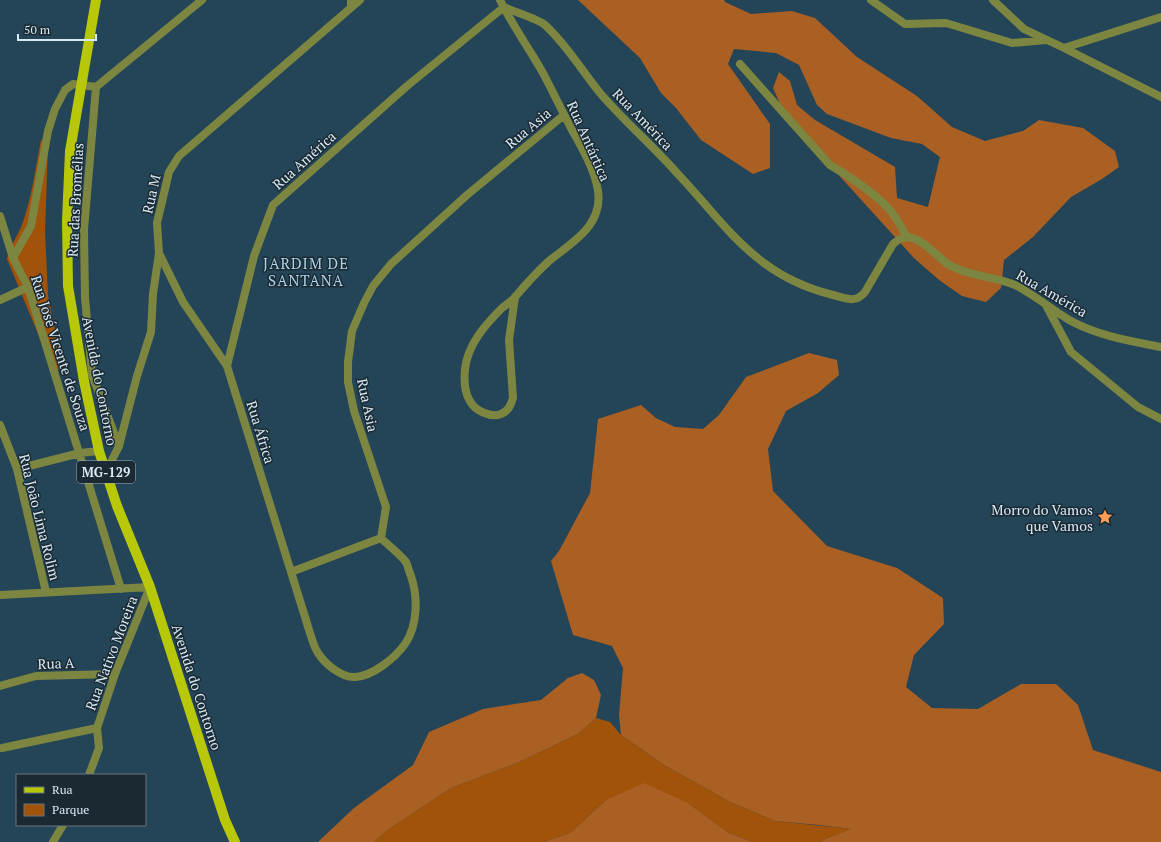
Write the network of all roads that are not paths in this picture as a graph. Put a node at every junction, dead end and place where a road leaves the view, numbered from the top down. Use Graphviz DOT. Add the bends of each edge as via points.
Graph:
graph roads {
  1 [pos="96,0"];
  2 [pos="202,0"];
  3 [pos="360,0"];
  4 [pos="871,0"];
  5 [pos="993,0"];
  6 [pos="351,3"];
  7 [pos="502,4"];
  8 [pos="1161,17"];
  9 [pos="1046,40"];
  10 [pos="1064,48"];
  11 [pos="740,64"];
  12 [pos="82,84"];
  13 [pos="96,87"];
  14 [pos="1161,97"];
  15 [pos="564,115"];
  16 [pos="0,216"];
  17 [pos="907,237"];
  18 [pos="159,253"];
  19 [pos="13,258"];
  20 [pos="28,287"];
  21 [pos="515,298"];
  22 [pos="0,300"];
  23 [pos="1046,306"];
  24 [pos="1161,347"];
  25 [pos="227,366"];
  26 [pos="1161,419"];
  27 [pos="0,425"];
  28 [pos="119,446"];
  29 [pos="99,451"];
  30 [pos="80,453"];
  31 [pos="17,469"];
  32 [pos="106,472"];
  33 [pos="381,538"];
  34 [pos="291,572"];
  35 [pos="150,587"];
  36 [pos="121,589"];
  37 [pos="46,592"];
  38 [pos="0,595"];
  39 [pos="115,674"];
  40 [pos="0,686"];
  41 [pos="97,728"];
  42 [pos="2,748"];
  43 [pos="89,774"];
  44 [pos="62,826"];
  45 [pos="53,842"];
  46 [pos="235,842"];
  1 -- 12 [label="main road, Avenida do Contorno / MG-129"];
  2 -- 13 [label="street"];
  3 -- 6 [label="street, Rua M"];
  4 -- 9 [label="street" via="905,24 946,23 1012,43"];
  5 -- 9 [label="street" via="1024,29"];
  6 -- 18 [label="street, Rua M" via="179,156 169,172 157,223"];
  7 -- 15 [label="street, Rua Antártica" via="543,73"];
  7 -- 17 [label="street, Rua América" via="544,24 601,94 764,264 823,292 856,300 865,292 893,244"];
  7 -- 25 [label="street, Rua América" via="274,205 254,256"];
  8 -- 10 [label="street"];
  9 -- 10 [label="street"];
  10 -- 14 [label="street"];
  11 -- 17 [label="street" via="830,164 887,208"];
  12 -- 13 [label="street"];
  12 -- 19 [label="street" via="74,84 65,90 55,109 48,131 31,226"];
  12 -- 29 [label="main road, Avenida do Contorno / MG-129" via="70,150 68,286"];
  13 -- 28 [label="street, Rua das Bromélias" via="84,230 85,298 92,375"];
  15 -- 21 [label="street, Rua Antártica" via="592,172 598,191 598,206 594,219 581,236 548,262"];
  15 -- 33 [label="street, Rua Asia" via="467,195 391,264 373,286 364,303 352,331 348,382 354,411 386,507"];
  16 -- 19 [label="street, Rua José Vicente de Souza"];
  17 -- 23 [label="street, Rua América" via="922,243 958,269 1005,281 1026,291"];
  18 -- 25 [label="street, Rua África" via="182,302"];
  18 -- 28 [label="street, Rua M" via="151,332"];
  19 -- 20 [label="street, Rua José Vicente de Souza"];
  20 -- 22 [label="street"];
  20 -- 30 [label="street, Rua José Vicente de Souza"];
  21 -- 21 [label="street, Rua Antártica" via="478,335 465,368 465,388 470,402 476,409 492,414 501,414 512,404 509,340"];
  23 -- 24 [label="street, Rua América" via="1103,335"];
  23 -- 26 [label="street" via="1071,352 1138,407"];
  25 -- 34 [label="street, Rua África"];
  27 -- 31 [label="street, Rua João Lima Rolim"];
  28 -- 32 [label="street, Rua M"];
  29 -- 30 [label="street"];
  29 -- 32 [label="main road, Avenida do Contorno / MG-129"];
  30 -- 31 [label="street"];
  30 -- 36 [label="street, Rua José Vicente de Souza"];
  31 -- 37 [label="street, Rua João Lima Rolim"];
  32 -- 35 [label="main road, Avenida do Contorno / MG-129"];
  33 -- 34 [label="street"];
  33 -- 34 [label="street, Rua África" via="406,562 416,600 412,629 405,644 383,667 355,677 344,675 325,661 310,633"];
  35 -- 36 [label="street"];
  35 -- 39 [label="street, Rua Nativo Moreira"];
  35 -- 46 [label="main road, Avenida do Contorno / MG-129" via="225,820"];
  36 -- 37 [label="street"];
  37 -- 38 [label="street"];
  39 -- 40 [label="street, Rua A" via="36,676"];
  39 -- 41 [label="street, Rua Nativo Moreira"];
  41 -- 42 [label="street"];
  41 -- 43 [label="street, Rua Nativo Moreira" via="99,748"];
  44 -- 45 [label="street"];
}
